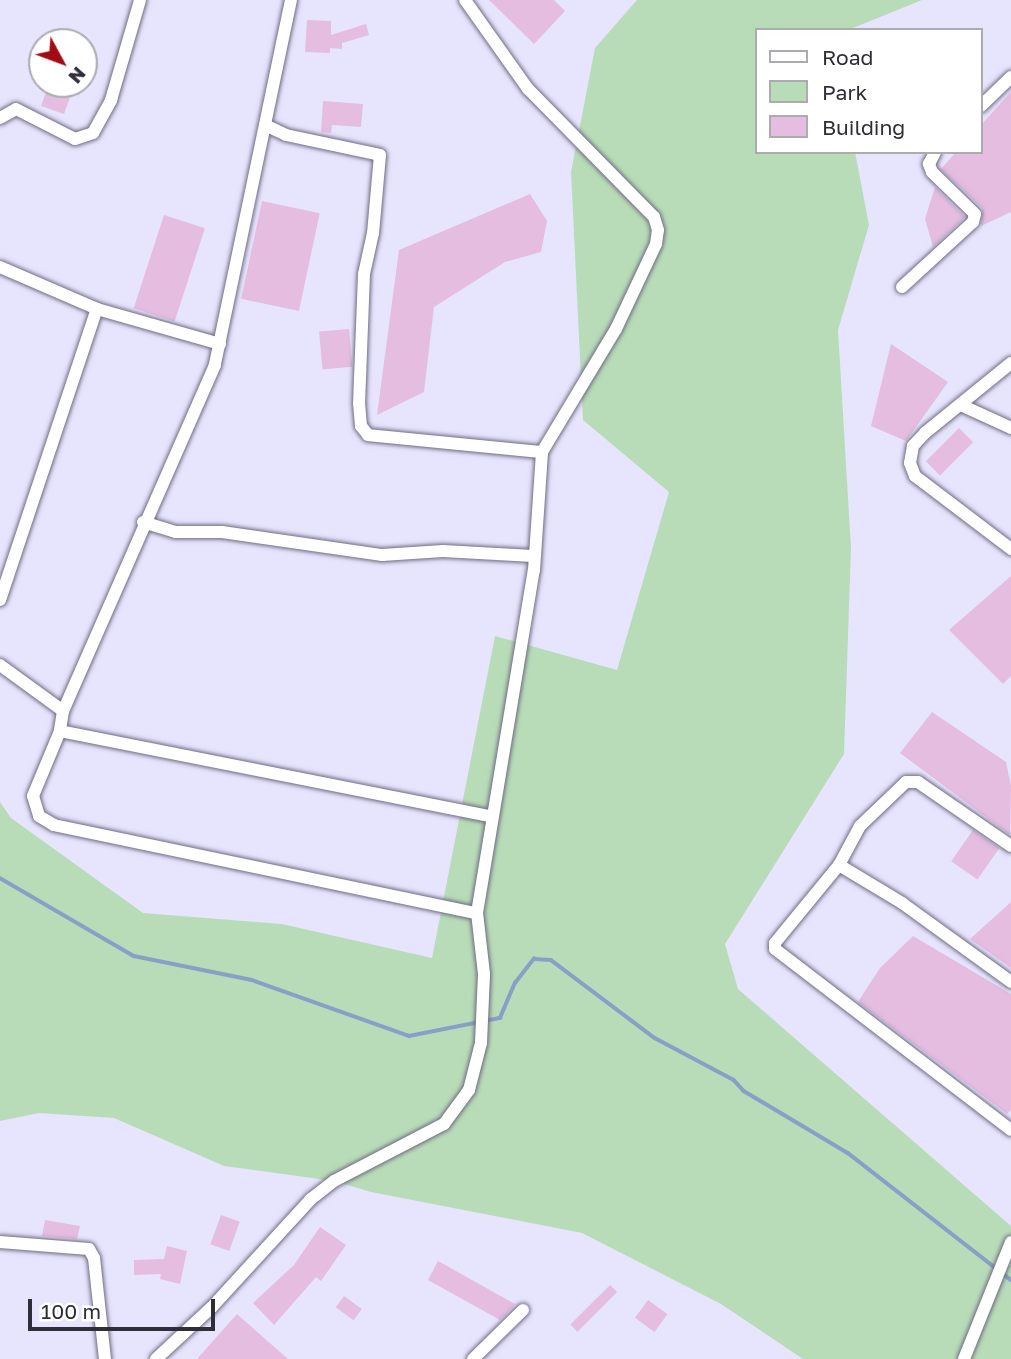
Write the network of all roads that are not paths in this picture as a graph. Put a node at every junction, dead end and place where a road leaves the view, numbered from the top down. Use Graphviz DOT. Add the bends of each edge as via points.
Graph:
graph roads {
  1 [pos="140,0"];
  2 [pos="291,0"];
  3 [pos="465,0"];
  4 [pos="1011,77"];
  5 [pos="983,104"];
  6 [pos="0,118"];
  7 [pos="267,126"];
  8 [pos="933,154"];
  9 [pos="0,267"];
  10 [pos="902,287"];
  11 [pos="97,309"];
  12 [pos="220,344"];
  13 [pos="1011,363"];
  14 [pos="963,406"];
  15 [pos="1011,428"];
  16 [pos="541,452"];
  17 [pos="144,522"];
  18 [pos="1011,549"];
  19 [pos="533,556"];
  20 [pos="0,600"];
  21 [pos="0,665"];
  22 [pos="63,712"];
  23 [pos="60,731"];
  24 [pos="493,817"];
  25 [pos="1011,846"];
  26 [pos="839,865"];
  27 [pos="477,913"];
  28 [pos="1011,982"];
  29 [pos="1011,1130"];
  30 [pos="0,1242"];
  31 [pos="1011,1242"];
  32 [pos="523,1310"];
  33 [pos="105,1359"];
  34 [pos="156,1359"];
  35 [pos="473,1359"];
  36 [pos="964,1359"];
  1 -- 6 [label="street" via="111,100 93,133 75,139 11,108"];
  2 -- 7 [label="street"];
  3 -- 16 [label="street" via="528,89 654,217 658,230 656,244 616,330"];
  4 -- 5 [label="street"];
  7 -- 12 [label="street"];
  7 -- 16 [label="street" via="286,135 380,155 364,274 359,403 361,426 368,435"];
  8 -- 10 [label="street" via="929,164 932,172 975,214 973,222"];
  9 -- 11 [label="street"];
  11 -- 12 [label="street"];
  11 -- 20 [label="street"];
  12 -- 17 [label="street" via="193,420"];
  13 -- 14 [label="street"];
  14 -- 15 [label="street"];
  14 -- 18 [label="street" via="913,446 910,463 915,476"];
  16 -- 19 [label="street"];
  17 -- 19 [label="street" via="176,532 222,532 382,555 443,551"];
  17 -- 22 [label="street"];
  19 -- 24 [label="street" via="533,584"];
  21 -- 22 [label="street"];
  22 -- 23 [label="street"];
  23 -- 24 [label="street"];
  23 -- 27 [label="street" via="33,796 39,816 54,825"];
  24 -- 27 [label="street"];
  25 -- 26 [label="street" via="918,782 906,782 860,826"];
  26 -- 28 [label="street" via="902,903"];
  26 -- 29 [label="street" via="775,943 778,956"];
  27 -- 34 [label="street" via="483,941 484,1026 469,1090 458,1107 425,1137 334,1181 311,1199 212,1307"];
  30 -- 33 [label="street" via="89,1250 94,1258"];
  31 -- 36 [label="street"];
  32 -- 35 [label="street"];
}
